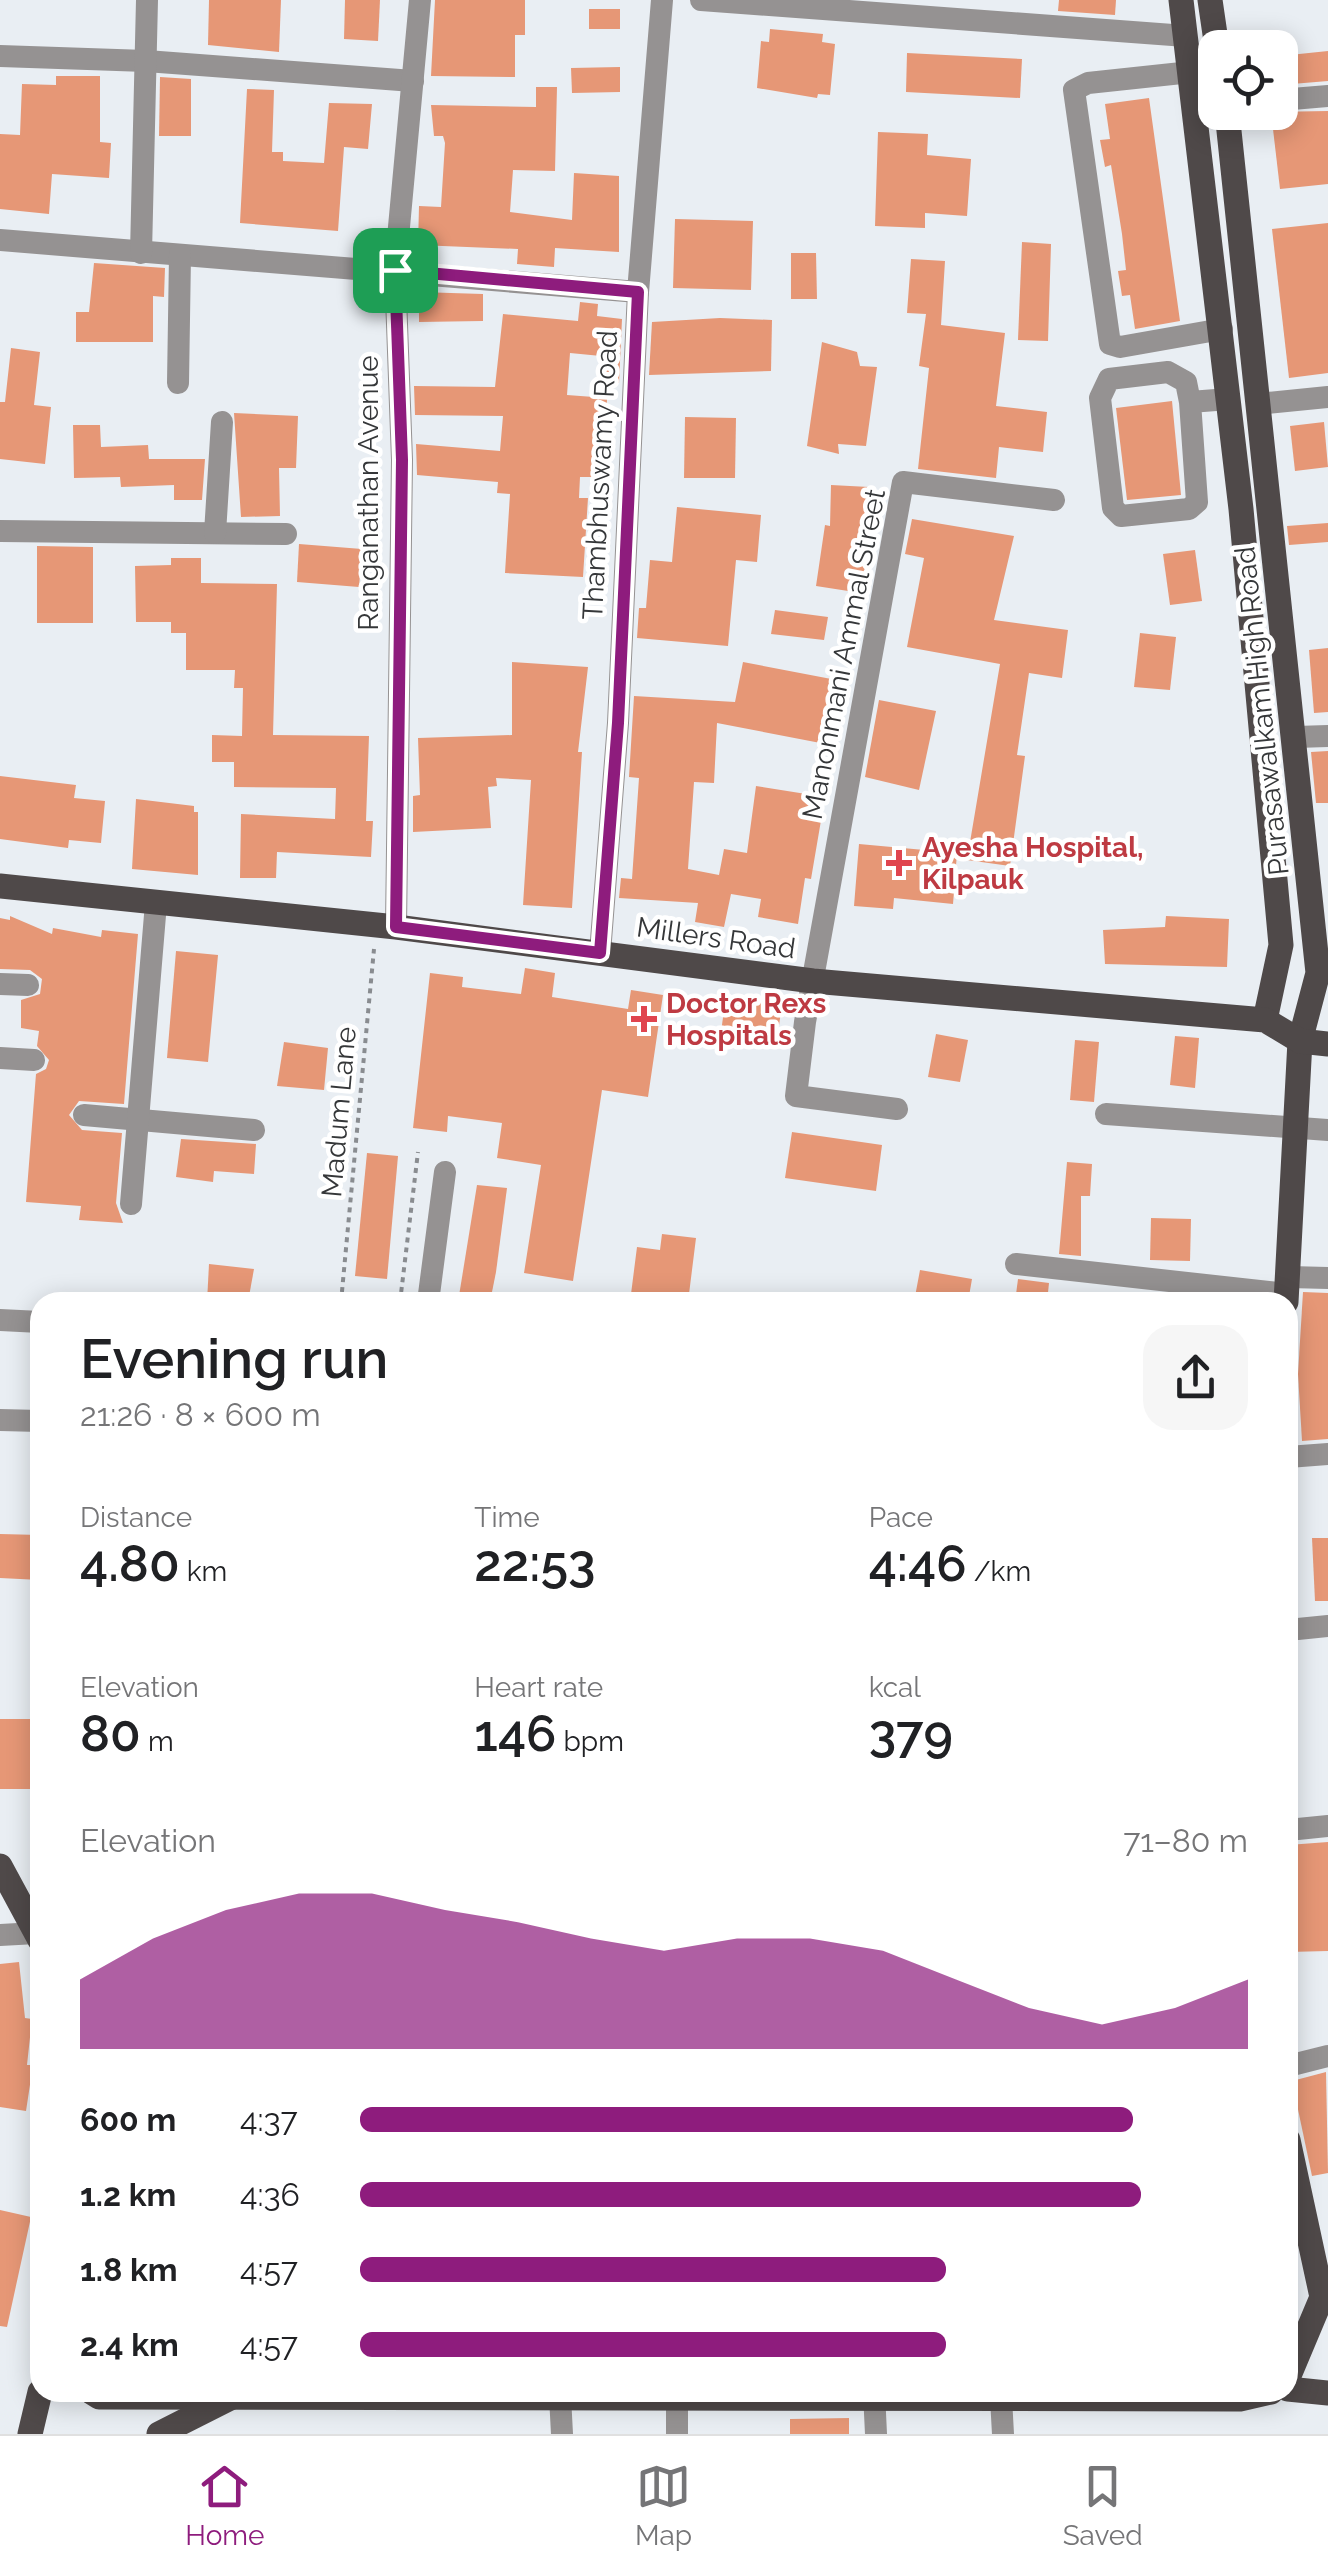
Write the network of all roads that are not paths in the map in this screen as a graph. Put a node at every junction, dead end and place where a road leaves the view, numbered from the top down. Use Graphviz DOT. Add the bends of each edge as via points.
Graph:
graph roads {
  1 [pos="147,0"];
  2 [pos="420,0"];
  3 [pos="662,0"];
  4 [pos="701,0"];
  5 [pos="1181,0"];
  6 [pos="1210,0"];
  7 [pos="1214,30"];
  8 [pos="1186,36"];
  9 [pos="0,56"];
  10 [pos="146,60"];
  11 [pos="1191,72"];
  12 [pos="413,82"];
  13 [pos="1328,96"];
  14 [pos="1298,98"];
  15 [pos="1228,130"];
  16 [pos="0,240"];
  17 [pos="140,253"];
  18 [pos="180,256"];
  19 [pos="395,270"];
  20 [pos="638,292"];
  21 [pos="1222,330"];
  22 [pos="178,383"];
  23 [pos="1328,396"];
  24 [pos="1229,399"];
  25 [pos="1190,402"];
  26 [pos="1258,404"];
  27 [pos="222,422"];
  28 [pos="1054,500"];
  29 [pos="0,531"];
  30 [pos="215,533"];
  31 [pos="286,534"];
  32 [pos="1328,736"];
  33 [pos="1296,738"];
  34 [pos="1319,877"];
  35 [pos="0,886"];
  36 [pos="156,903"];
  37 [pos="386,926"];
  38 [pos="600,953"];
  39 [pos="813,981"];
  40 [pos="0,984"];
  41 [pos="28,985"];
  42 [pos="1265,1020"];
  43 [pos="1300,1041"];
  44 [pos="1328,1044"];
  45 [pos="0,1058"];
  46 [pos="34,1060"];
  47 [pos="897,1109"];
  48 [pos="84,1114"];
  49 [pos="1106,1114"];
  50 [pos="140,1120"];
  51 [pos="254,1130"];
  52 [pos="1297,1130"];
  53 [pos="1328,1130"];
  54 [pos="445,1172"];
  55 [pos="131,1204"];
  56 [pos="1016,1264"];
  57 [pos="1328,1278"];
  58 [pos="1287,1291"];
  59 [pos="429,1292"];
  60 [pos="0,1320"];
  61 [pos="30,1322"];
  62 [pos="0,1420"];
  63 [pos="30,1421"];
  64 [pos="1328,1454"];
  65 [pos="1298,1456"];
  66 [pos="1328,1626"];
  67 [pos="1298,1629"];
  68 [pos="1328,1826"];
  69 [pos="1298,1829"];
  70 [pos="0,1866"];
  71 [pos="30,1921"];
  72 [pos="0,1935"];
  73 [pos="30,1936"];
  74 [pos="1328,2056"];
  75 [pos="1298,2064"];
  76 [pos="1298,2191"];
  77 [pos="1325,2303"];
  78 [pos="1298,2358"];
  79 [pos="1298,2390"];
  80 [pos="1328,2392"];
  81 [pos="38,2402"];
  82 [pos="221,2402"];
  83 [pos="560,2402"];
  84 [pos="677,2402"];
  85 [pos="874,2402"];
  86 [pos="1001,2402"];
  87 [pos="30,2434"];
  88 [pos="159,2434"];
  89 [pos="562,2434"];
  90 [pos="677,2434"];
  91 [pos="876,2434"];
  92 [pos="1003,2434"];
  1 -- 10 [label="street"];
  2 -- 12 [label="street, Ranganathan Avenue"];
  3 -- 20 [label="street, Thambhuswamy Road"];
  4 -- 8 [label="street"];
  5 -- 8 [label="main road, Purasawalkam High Road"];
  6 -- 7 [label="main road"];
  8 -- 11 [label="main road, Purasawalkam High Road"];
  9 -- 10 [label="street"];
  10 -- 12 [label="street"];
  10 -- 17 [label="street"];
  11 -- 21 [label="main road, Purasawalkam High Road"];
  11 -- 21 [label="street" via="1074,90 1110,344"];
  12 -- 19 [label="street, Ranganathan Avenue"];
  13 -- 14 [label="street"];
  15 -- 26 [label="main road, Purasawalkam High Road"];
  16 -- 17 [label="street"];
  17 -- 18 [label="street"];
  18 -- 19 [label="street"];
  18 -- 22 [label="street"];
  19 -- 20 [label="street"];
  19 -- 37 [label="street, Ranganathan Avenue" via="402,460"];
  20 -- 38 [label="street, Thambhuswamy Road"];
  21 -- 24 [label="main road, Purasawalkam High Road"];
  23 -- 26 [label="street"];
  24 -- 25 [label="street"];
  24 -- 42 [label="main road, Purasawalkam High Road" via="1280,945"];
  25 -- 25 [label="street" via="1197,502 1189,509 1120,516 1113,508 1104,386 1109,379 1168,372 1186,382"];
  26 -- 33 [label="main road, Purasawalkam High Road"];
  27 -- 30 [label="street"];
  28 -- 39 [label="street, Manonmani Ammal Street" via="903,482"];
  29 -- 30 [label="street"];
  30 -- 31 [label="street"];
  32 -- 33 [label="street"];
  33 -- 34 [label="main road, Purasawalkam High Road"];
  34 -- 43 [label="main road, Purasawalkam High Road" via="1318,974"];
  35 -- 36 [label="main road, Millers Road"];
  36 -- 37 [label="main road, Millers Road"];
  36 -- 50 [label="street"];
  37 -- 38 [label="main road, Millers Road"];
  38 -- 39 [label="main road, Millers Road"];
  39 -- 42 [label="main road, Millers Road"];
  39 -- 47 [label="street" via="796,1096"];
  40 -- 41 [label="street"];
  42 -- 43 [label="main road, Millers Road"];
  43 -- 44 [label="main road"];
  43 -- 52 [label="main road, Purasawalkam High Road"];
  45 -- 46 [label="street"];
  48 -- 50 [label="street"];
  49 -- 52 [label="street"];
  50 -- 51 [label="street"];
  50 -- 55 [label="street"];
  52 -- 53 [label="street"];
  52 -- 58 [label="main road, Purasawalkam High Road"];
  54 -- 59 [label="street"];
  56 -- 58 [label="street"];
  57 -- 58 [label="street"];
  60 -- 61 [label="street"];
  62 -- 63 [label="street"];
  64 -- 65 [label="street"];
  66 -- 67 [label="street"];
  68 -- 69 [label="street"];
  70 -- 71 [label="main road"];
  72 -- 73 [label="street"];
  74 -- 75 [label="street"];
  76 -- 77 [label="main road"];
  77 -- 78 [label="main road"];
  79 -- 80 [label="main road"];
  81 -- 87 [label="main road"];
  82 -- 88 [label="main road"];
  83 -- 89 [label="street"];
  84 -- 90 [label="street"];
  85 -- 91 [label="street"];
  86 -- 92 [label="street"];
}
